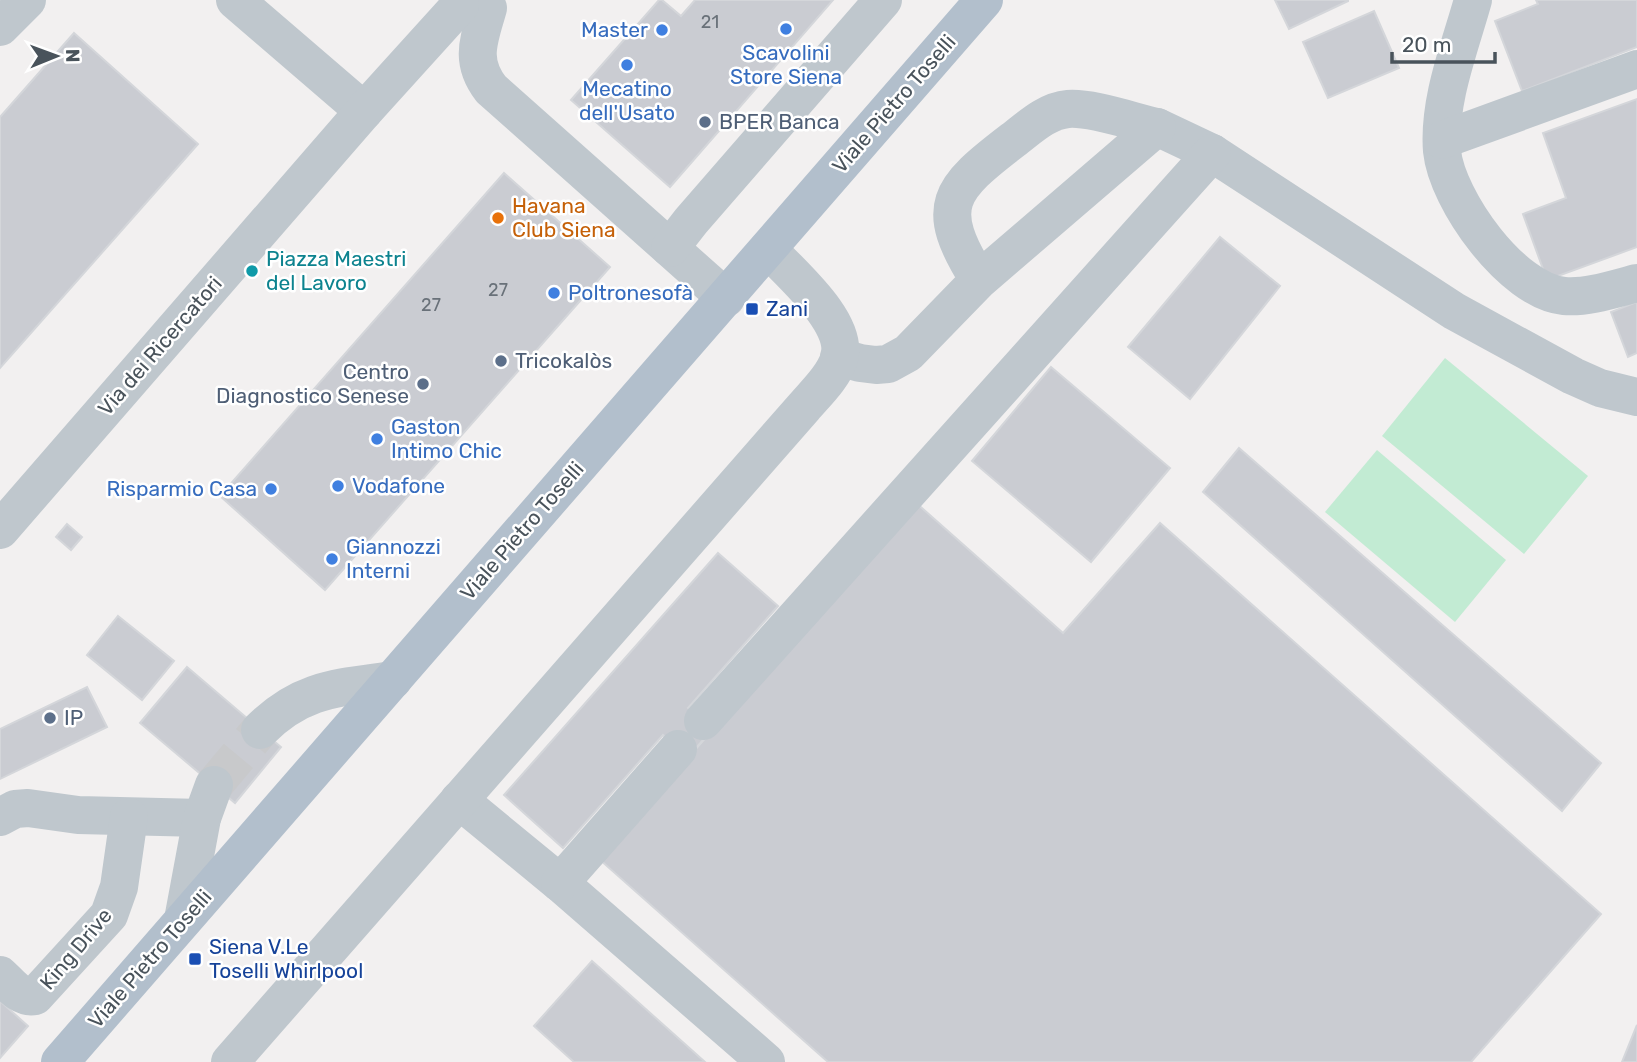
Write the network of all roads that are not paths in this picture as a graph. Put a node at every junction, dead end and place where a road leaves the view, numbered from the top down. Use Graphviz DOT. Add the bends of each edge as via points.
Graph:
graph roads {
  1 [pos="27,0"];
  2 [pos="234,0"];
  3 [pos="883,0"];
  4 [pos="984,0"];
  5 [pos="1473,0"];
  6 [pos="475,3"];
  7 [pos="0,27"];
  8 [pos="1637,69"];
  9 [pos="364,111"];
  10 [pos="1157,127"];
  11 [pos="1442,140"];
  12 [pos="1212,153"];
  13 [pos="670,248"];
  14 [pos="768,250"];
  15 [pos="979,280"];
  16 [pos="1637,283"];
  17 [pos="726,298"];
  18 [pos="839,357"];
  19 [pos="1637,397"];
  20 [pos="0,530"];
  21 [pos="393,680"];
  22 [pos="703,721"];
  23 [pos="260,730"];
  24 [pos="678,749"];
  25 [pos="459,800"];
  26 [pos="0,817"];
  27 [pos="129,817"];
  28 [pos="560,883"];
  29 [pos="183,920"];
  30 [pos="0,975"];
  31 [pos="60,1062"];
  32 [pos="230,1062"];
  33 [pos="766,1062"];
  1 -- 7 [label="lane"];
  2 -- 9 [label="lane"];
  3 -- 13 [label="lane"];
  4 -- 14 [label="main road, Viale Pietro Toselli"];
  5 -- 11 [label="lane" via="1451,82"];
  6 -- 9 [label="lane, Via dei Ricercatori"];
  6 -- 13 [label="lane" via="479,69 491,89"];
  8 -- 11 [label="lane"];
  9 -- 20 [label="lane, Via dei Ricercatori"];
  10 -- 12 [label="lane"];
  10 -- 15 [label="lane"];
  10 -- 15 [label="lane" via="1068,109 1045,116 979,167 960,187 952,221 960,250"];
  11 -- 16 [label="lane" via="1447,176 1466,215 1527,280 1563,296"];
  12 -- 19 [label="lane" via="1454,311 1573,376"];
  12 -- 22 [label="lane"];
  13 -- 17 [label="lane"];
  14 -- 17 [label="main road, Viale Pietro Toselli"];
  14 -- 18 [label="lane" via="832,322 840,340"];
  15 -- 18 [label="lane" via="898,360 876,365"];
  17 -- 21 [label="main road, Viale Pietro Toselli"];
  18 -- 25 [label="lane" via="804,407"];
  21 -- 23 [label="lane" via="331,689 294,701"];
  21 -- 29 [label="main road, Viale Pietro Toselli"];
  24 -- 28 [label="lane"];
  25 -- 28 [label="lane"];
  25 -- 32 [label="lane"];
  26 -- 27 [label="lane" via="29,808"];
  27 -- 29 [label="lane" via="208,802"];
  27 -- 30 [label="lane, King Drive" via="116,900 102,925 35,996 21,995"];
  28 -- 33 [label="lane"];
  29 -- 31 [label="main road, Viale Pietro Toselli"];
}
